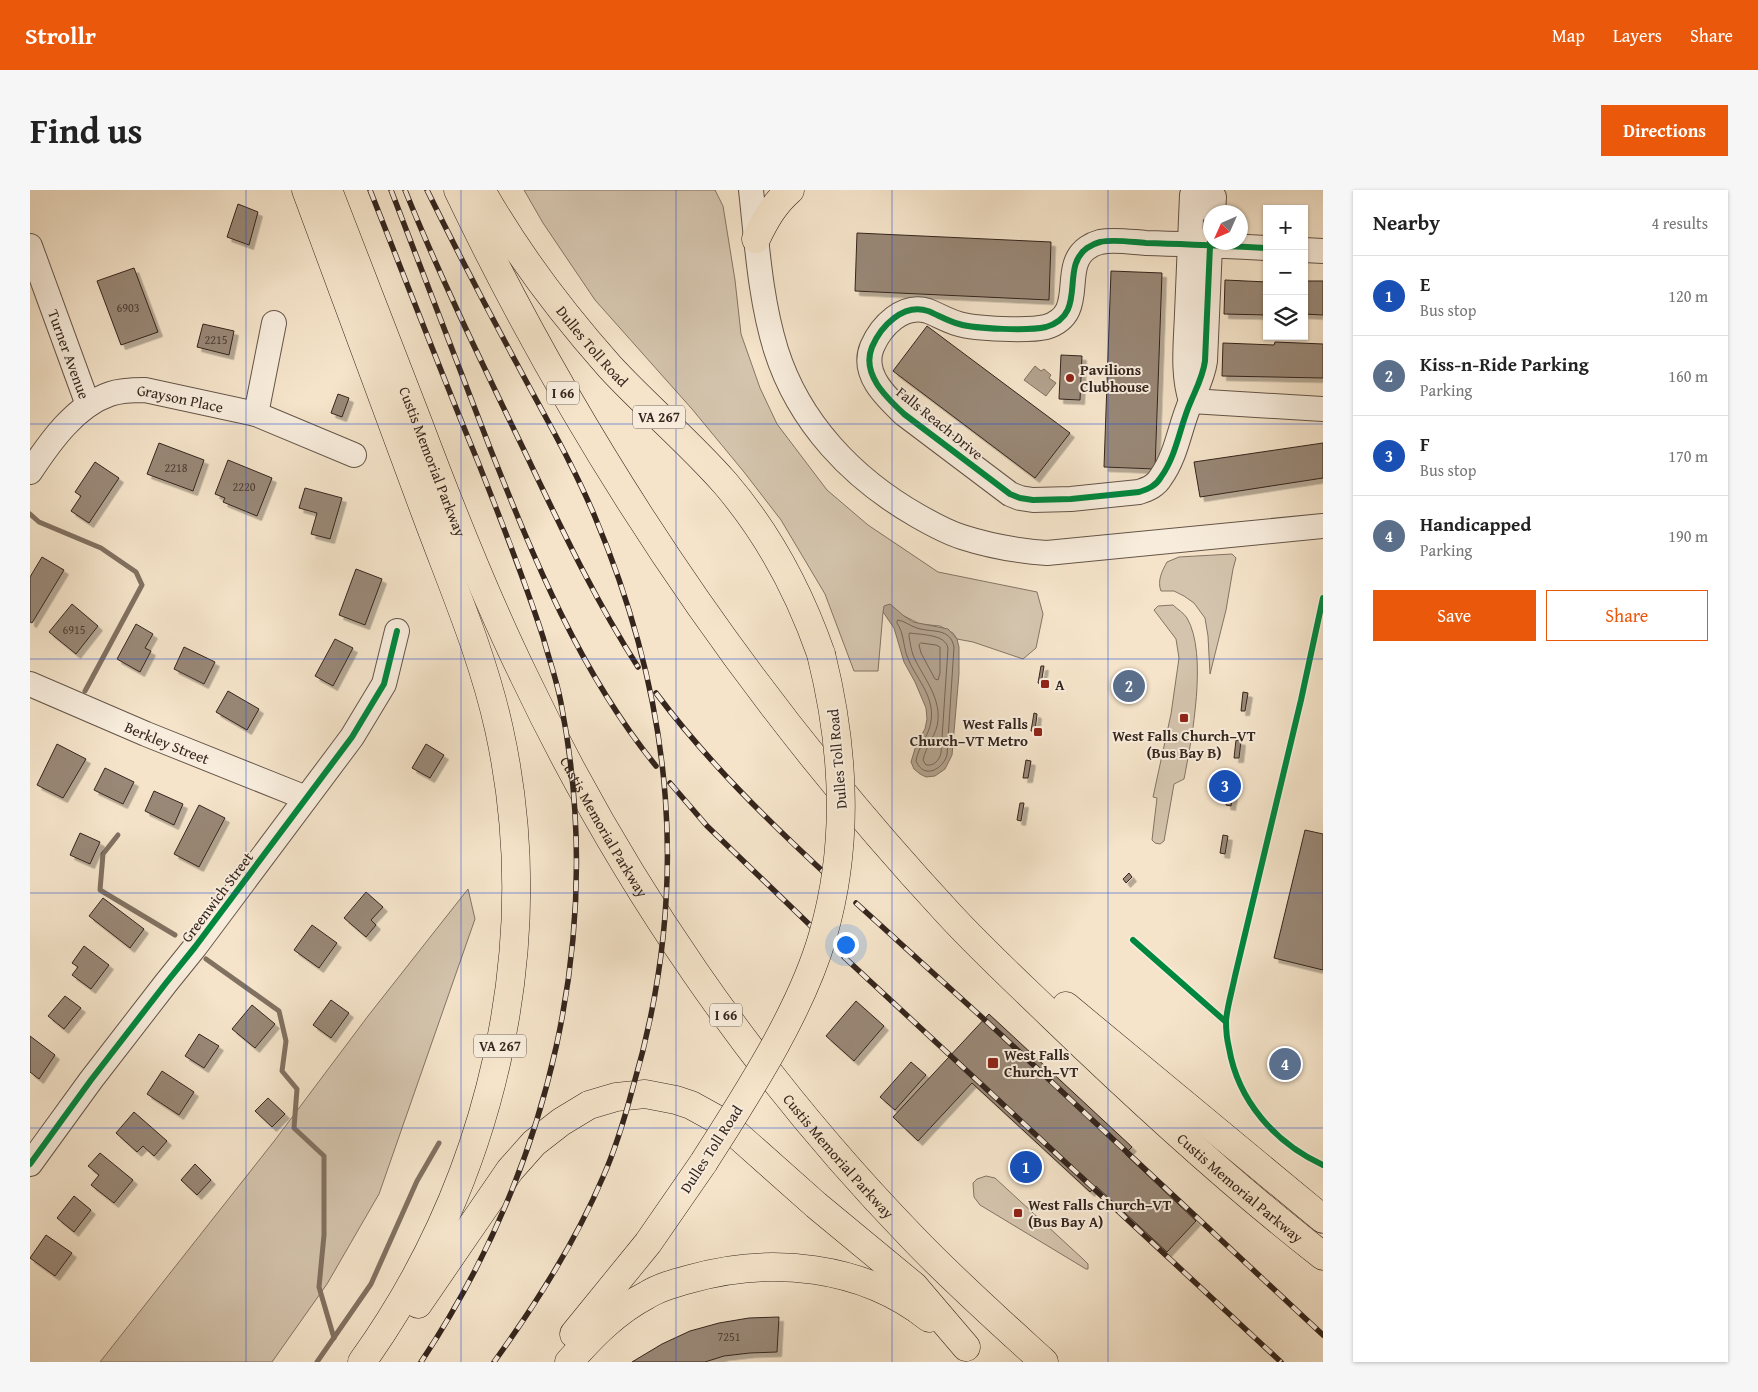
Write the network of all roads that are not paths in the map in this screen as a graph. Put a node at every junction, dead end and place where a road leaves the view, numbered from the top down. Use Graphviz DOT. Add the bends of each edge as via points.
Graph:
graph roads {
  1 [pos="306,190"];
  2 [pos="328,190"];
  3 [pos="458,190"];
  4 [pos="481,190"];
  5 [pos="751,190"];
  6 [pos="790,190"];
  7 [pos="1195,190"];
  8 [pos="1206,190"];
  9 [pos="1213,205"];
  10 [pos="756,239"];
  11 [pos="1203,243"];
  12 [pos="30,246"];
  13 [pos="1248,247"];
  14 [pos="1263,248"];
  15 [pos="1203,250"];
  16 [pos="1308,250"];
  17 [pos="1323,251"];
  18 [pos="274,323"];
  19 [pos="1191,401"];
  20 [pos="88,405"];
  21 [pos="1323,409"];
  22 [pos="256,414"];
  23 [pos="354,455"];
  24 [pos="30,472"];
  25 [pos="1323,526"];
  26 [pos="396,631"];
  27 [pos="30,684"];
  28 [pos="306,798"];
  29 [pos="849,801"];
  30 [pos="30,1164"];
  31 [pos="1323,1219"];
  32 [pos="1323,1256"];
  33 [pos="362,1362"];
  34 [pos="377,1362"];
  35 [pos="550,1362"];
  36 [pos="570,1362"];
  37 [pos="1044,1362"];
  1 -- 33 [label="main road, VA 267" via="485,673 506,762 516,851 516,909 505,1025 483,1114 453,1198 428,1255"];
  2 -- 37 [label="main road, Custis Memorial Parkway / I 66" via="465,545 492,606 561,751 645,897 732,1023 812,1124 912,1237"];
  3 -- 29 [label="main road, Custis Memorial Parkway / I 66" via="524,323 620,488 719,635"];
  4 -- 35 [label="main road, Dulles Toll Road / VA 267, bridge" via="518,250 571,321 629,387 723,481 748,512 788,576 808,617 828,682 838,738 842,800 838,859 829,913 814,961 791,1012 704,1162 648,1243"];
  5 -- 10 [label="street"];
  6 -- 10 [label="main road" via="769,213"];
  7 -- 11 [label="street, Falls Reach Drive" via="1192,195"];
  8 -- 9 [label="street" via="1214,196"];
  10 -- 25 [label="street" via="765,308 777,352 806,413 827,443 854,472 938,528 988,545 1047,553"];
  11 -- 19 [label="street, Falls Reach Drive" via="1107,241 1091,245 1076,262 1069,308 1057,321 1038,329 968,326 927,311 906,311 892,320 879,335 869,366 879,388 916,424 1010,494 1033,500 1090,498 1148,489 1156,484 1166,468"];
  12 -- 20 [label="street, Turner Avenue"];
  13 -- 14 [label="street, Falls Reach Drive"];
  15 -- 19 [label="street, Falls Reach Drive" via="1204,368"];
  16 -- 17 [label="street"];
  18 -- 22 [label="street"];
  19 -- 21 [label="street"];
  20 -- 22 [label="street, Grayson Place" via="112,393 145,390"];
  20 -- 24 [label="street, Grayson Place" via="46,448"];
  22 -- 23 [label="street, Grayson Place"];
  26 -- 28 [label="street, Greenwich Street" via="384,684 352,737"];
  27 -- 28 [label="street, Berkley Street"];
  28 -- 30 [label="street, Greenwich Street"];
  29 -- 31 [label="main road" via="914,856 1009,958"];
  29 -- 32 [label="main road, Custis Memorial Parkway / I 66" via="951,916 1083,1046 1221,1171"];
  34 -- 36 [label="main road" via="510,1170 528,1149 561,1122 589,1105 616,1097 645,1094 691,1105 735,1132 816,1205 914,1286 966,1347 904,1300 865,1284 813,1270 767,1266 701,1276 661,1288 620,1312"];
}
